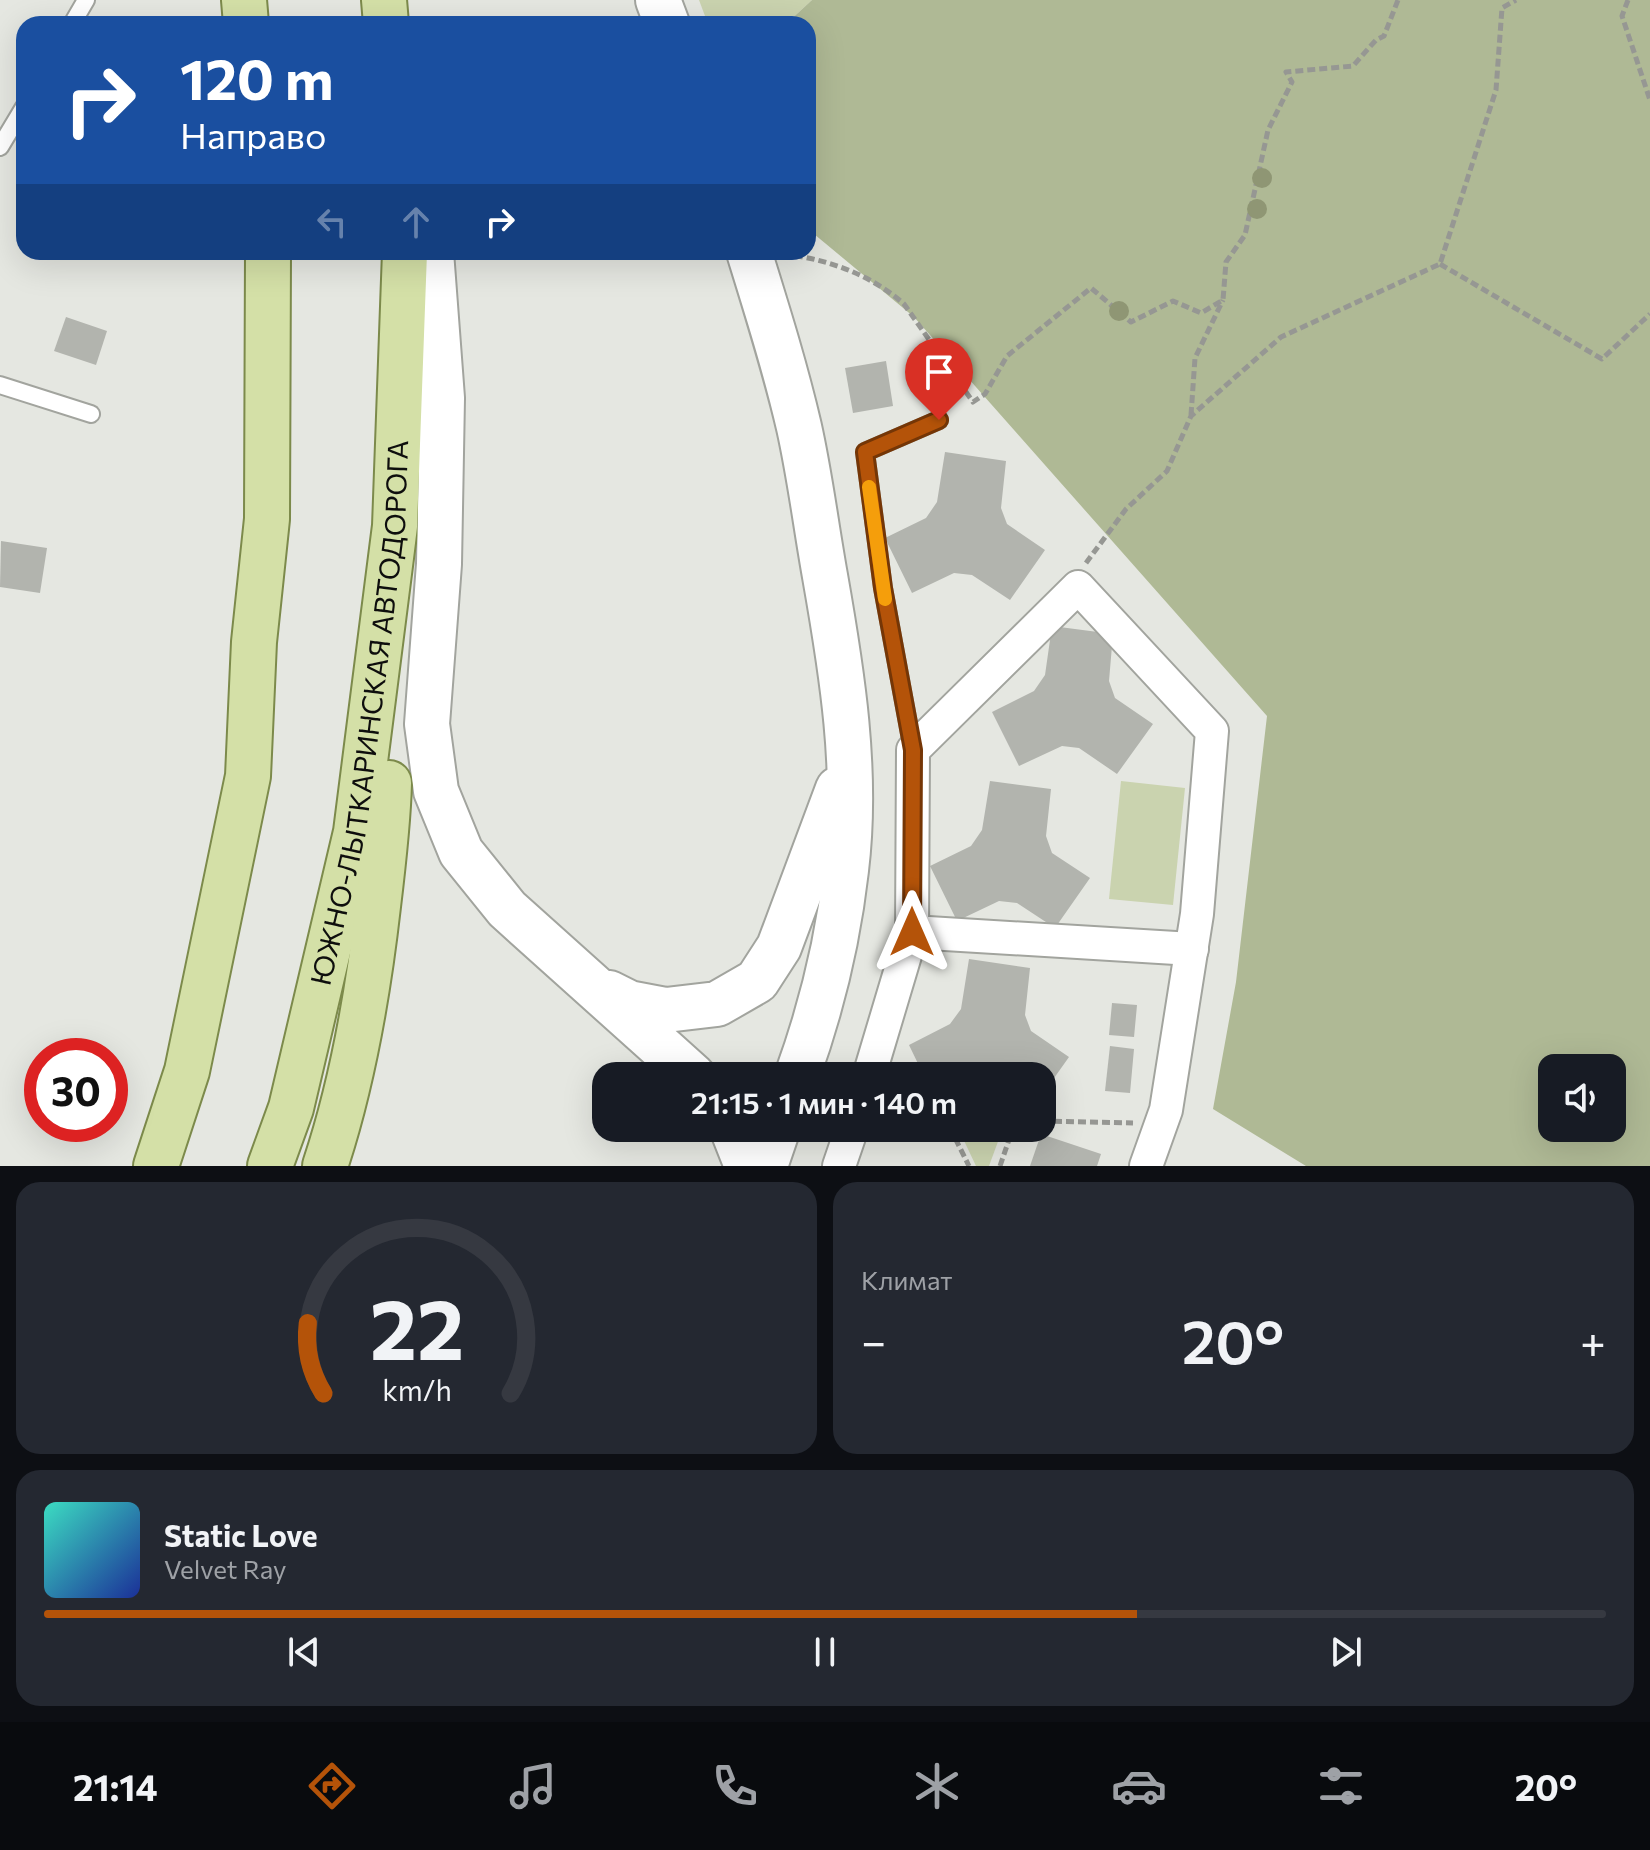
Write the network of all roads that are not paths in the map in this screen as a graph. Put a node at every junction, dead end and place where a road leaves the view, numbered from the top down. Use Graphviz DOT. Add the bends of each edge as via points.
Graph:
graph roads {
  1 [pos="16,120"];
  2 [pos="0,147"];
  3 [pos="268,260"];
  4 [pos="405,260"];
  5 [pos="432,260"];
  6 [pos="752,260"];
  7 [pos="0,385"];
  8 [pos="91,414"];
  9 [pos="939,420"];
  10 [pos="395,526"];
  11 [pos="913,750"];
  12 [pos="849,760"];
  13 [pos="912,932"];
  14 [pos="1192,949"];
  15 [pos="585,981"];
  16 [pos="677,1062"];
  17 [pos="801,1062"];
  18 [pos="873,1062"];
  19 [pos="738,1142"];
  20 [pos="773,1142"];
  21 [pos="847,1142"];
  22 [pos="156,1166"];
  23 [pos="270,1166"];
  24 [pos="325,1166"];
  25 [pos="747,1166"];
  26 [pos="765,1166"];
  27 [pos="839,1166"];
  28 [pos="1146,1166"];
  1 -- 2 [label="lane"];
  3 -- 22 [label="main road" via="267,519 248,776 187,1071"];
  4 -- 10 [label="main road, ЮЖНО-ЛЫТКАРИНСКАЯ АВТОДОРОГА"];
  5 -- 15 [label="main road" via="442,398 439,564 427,724 436,791 461,852 507,909"];
  6 -- 12 [label="main road" via="800,431 844,697"];
  7 -- 8 [label="lane"];
  9 -- 11 [label="lane" via="865,452"];
  10 -- 23 [label="main road, ЮЖНО-ЛЫТКАРИНСКАЯ АВТОДОРОГА" via="356,832 291,1108"];
  10 -- 24 [label="main road" via="387,834 369,989"];
  11 -- 13 [label="street"];
  11 -- 14 [label="street" via="1078,587 1212,731"];
  12 -- 15 [label="main road" via="779,947 757,981 717,1004 666,1010 629,1003"];
  12 -- 17 [label="main road" via="847,869 826,984"];
  13 -- 14 [label="street"];
  13 -- 18 [label="street"];
  14 -- 28 [label="street" via="1166,1110"];
  15 -- 16 [label="main road"];
  19 -- 25 [label="main road"];
  20 -- 26 [label="main road"];
  21 -- 27 [label="street"];
}
